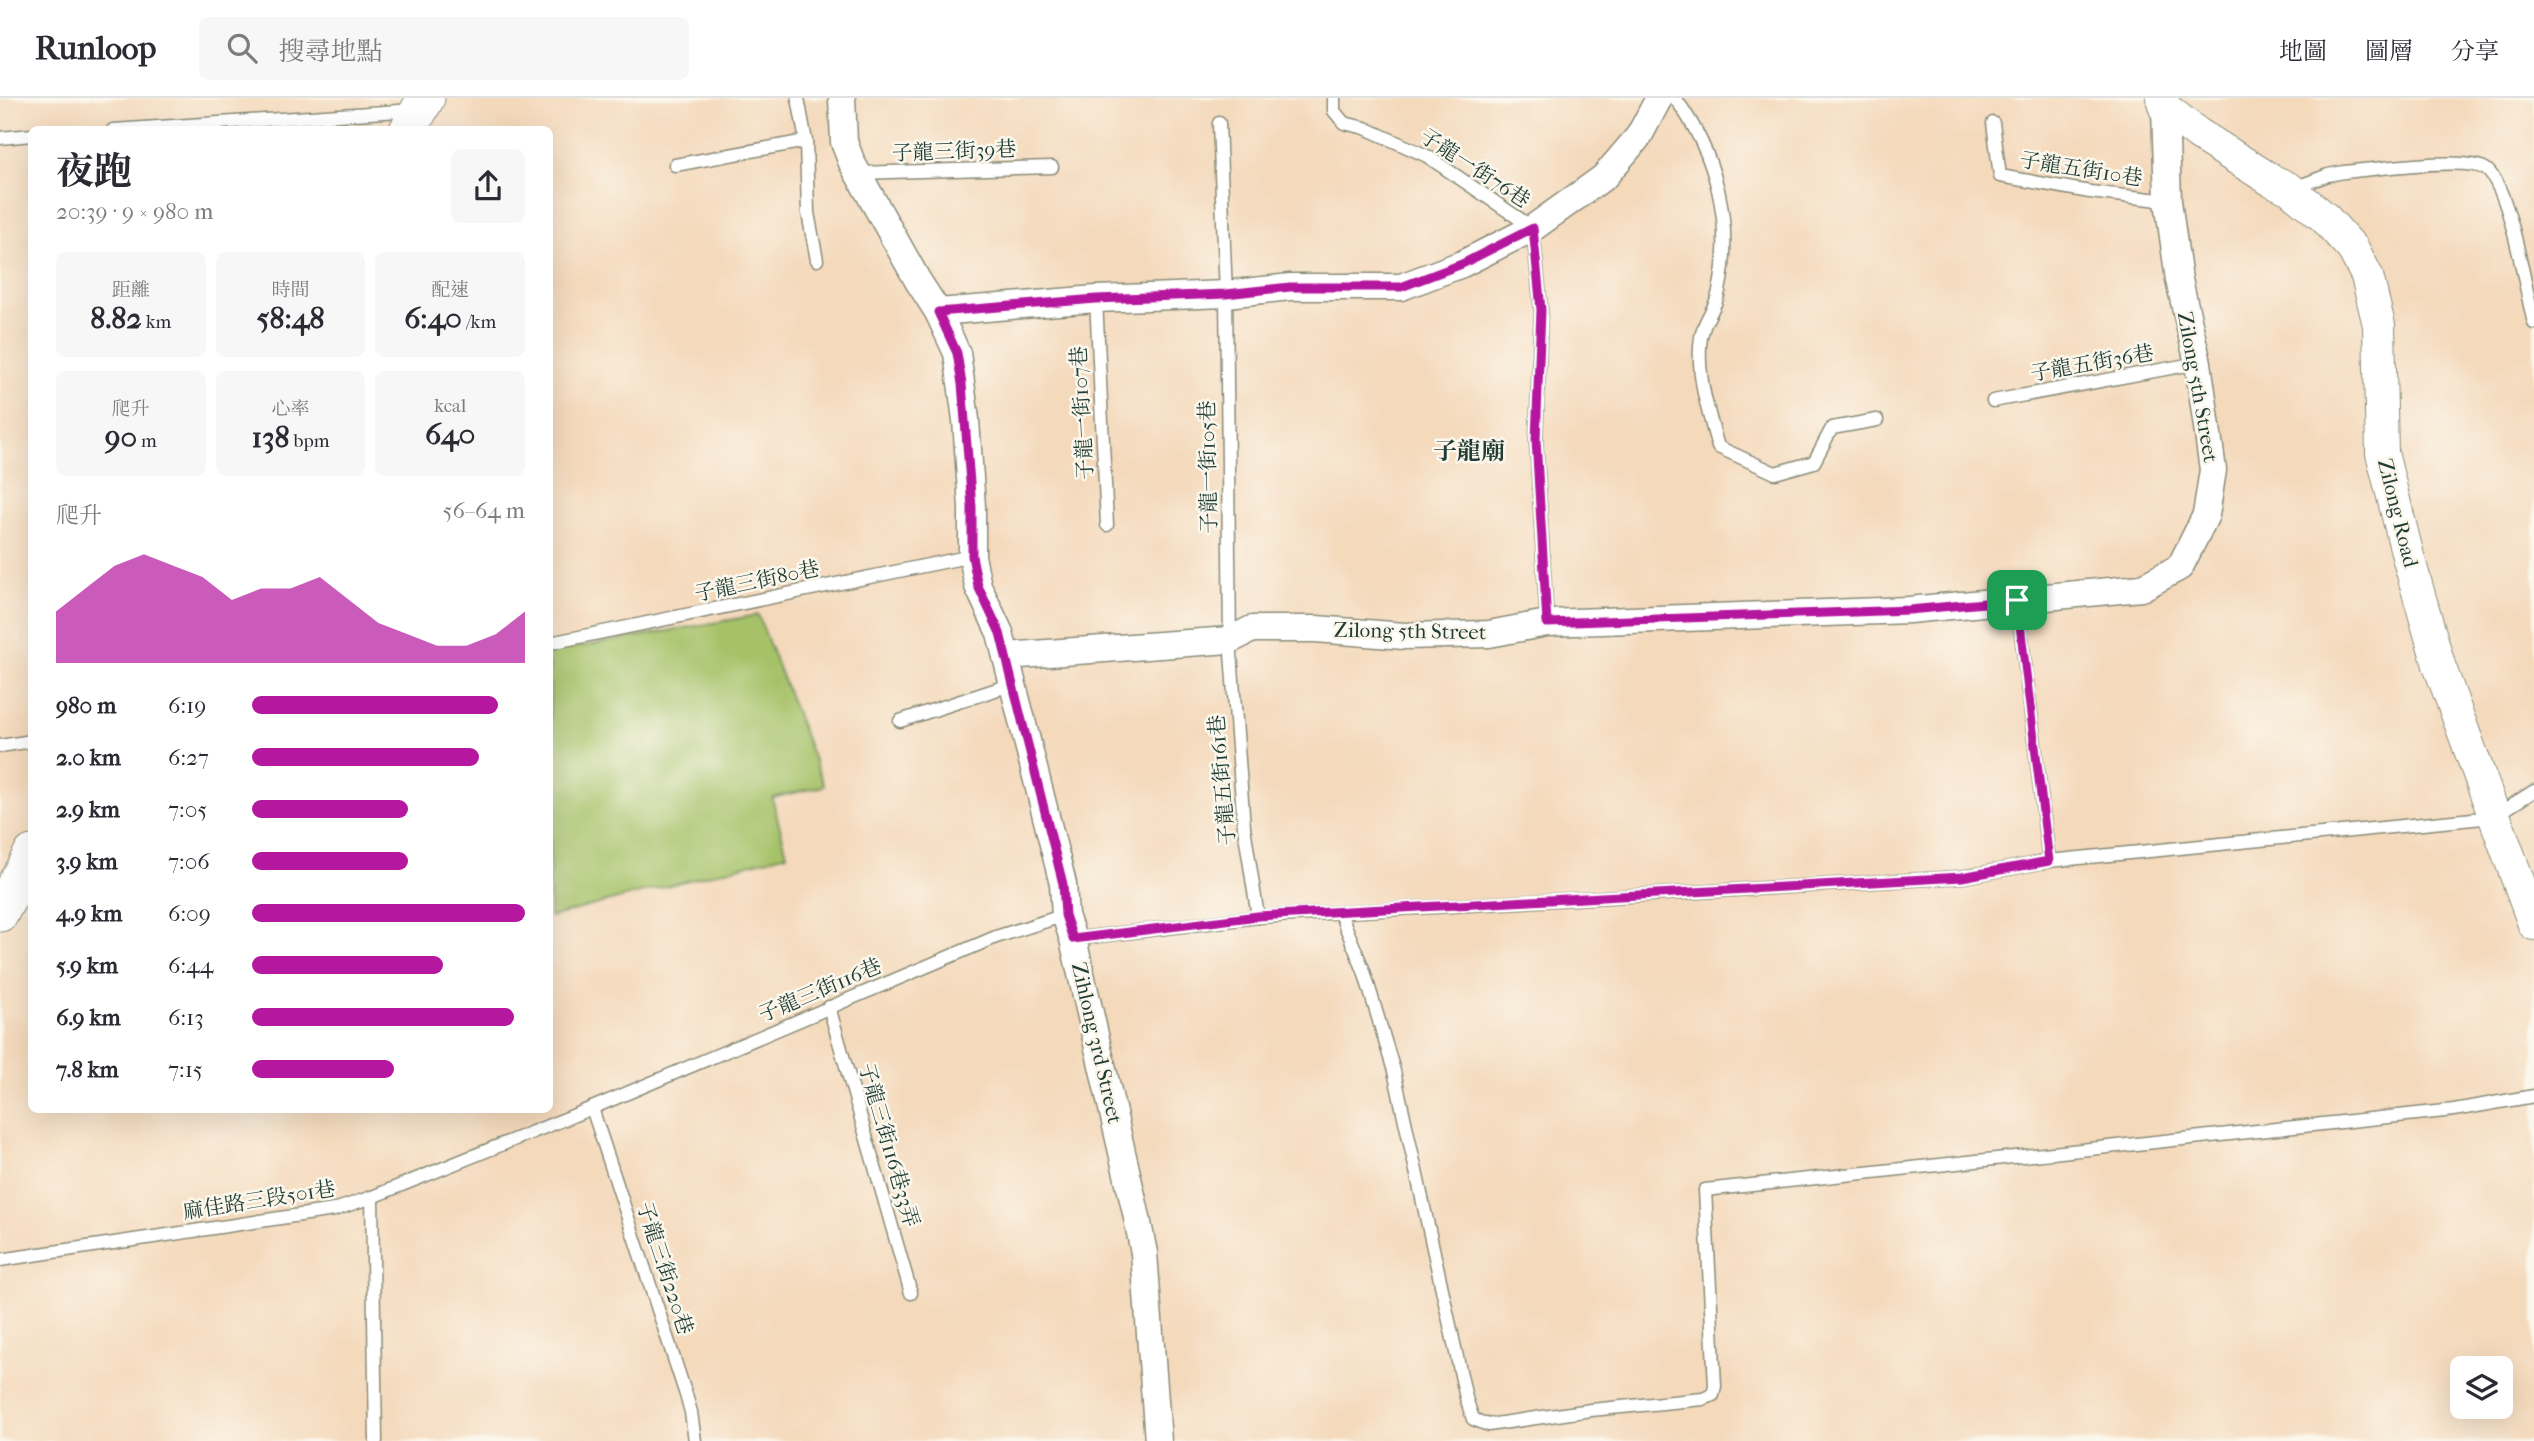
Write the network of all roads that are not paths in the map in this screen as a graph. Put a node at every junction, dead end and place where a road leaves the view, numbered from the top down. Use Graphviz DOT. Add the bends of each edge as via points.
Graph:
graph roads {
  1 [pos="798,98"];
  2 [pos="842,98"];
  3 [pos="1334,98"];
  4 [pos="1659,98"];
  5 [pos="1675,98"];
  6 [pos="2164,103"];
  7 [pos="417,112"];
  8 [pos="1219,123"];
  9 [pos="1993,123"];
  10 [pos="181,126"];
  11 [pos="28,135"];
  12 [pos="0,138"];
  13 [pos="806,141"];
  14 [pos="675,165"];
  15 [pos="1052,167"];
  16 [pos="858,173"];
  17 [pos="2290,189"];
  18 [pos="2168,201"];
  19 [pos="1533,228"];
  20 [pos="817,260"];
  21 [pos="1226,294"];
  22 [pos="1096,299"];
  23 [pos="938,312"];
  24 [pos="2534,323"];
  25 [pos="2197,363"];
  26 [pos="1993,401"];
  27 [pos="1877,420"];
  28 [pos="1107,524"];
  29 [pos="972,556"];
  30 [pos="2017,600"];
  31 [pos="1547,623"];
  32 [pos="1230,640"];
  33 [pos="553,642"];
  34 [pos="1006,656"];
  35 [pos="1013,684"];
  36 [pos="900,720"];
  37 [pos="28,742"];
  38 [pos="0,746"];
  39 [pos="2534,791"];
  40 [pos="2493,817"];
  41 [pos="28,860"];
  42 [pos="2049,861"];
  43 [pos="0,913"];
  44 [pos="1340,913"];
  45 [pos="1258,916"];
  46 [pos="2534,924"];
  47 [pos="1069,927"];
  48 [pos="829,1007"];
  49 [pos="2534,1096"];
  50 [pos="592,1108"];
  51 [pos="372,1198"];
  52 [pos="0,1260"];
  53 [pos="911,1293"];
  54 [pos="376,1441"];
  55 [pos="695,1441"];
  56 [pos="1158,1441"];
  1 -- 13 [label="lane"];
  2 -- 16 [label="street, Zihlong 3rd Street" via="845,142"];
  3 -- 19 [label="lane, 子龍一街76巷" via="1334,111 1344,123 1427,156"];
  4 -- 19 [label="street" via="1639,136 1604,177"];
  5 -- 27 [label="lane" via="1691,119 1718,187 1725,258 1700,346 1700,377 1718,447 1776,473 1814,462 1832,428"];
  6 -- 17 [label="street, Zilong Road" via="2197,134"];
  6 -- 18 [label="street, Zilong 5th Street"];
  7 -- 10 [label="lane"];
  8 -- 21 [label="lane, 子龍一街105巷"];
  9 -- 18 [label="lane, 子龍五街10巷" via="2000,176"];
  11 -- 12 [label="lane"];
  13 -- 14 [label="lane"];
  13 -- 20 [label="lane" via="808,213"];
  15 -- 16 [label="lane, 子龍三街39巷"];
  16 -- 23 [label="street, Zihlong 3rd Street"];
  17 -- 24 [label="lane" via="2344,172 2464,162 2487,170 2499,187 2513,232"];
  17 -- 40 [label="street, Zilong Road" via="2341,234 2367,276 2379,325 2382,453 2439,665"];
  18 -- 25 [label="street, Zilong 5th Street"];
  19 -- 21 [label="street" via="1462,264 1401,287 1290,287"];
  19 -- 31 [label="lane" via="1541,310 1536,440"];
  21 -- 22 [label="street"];
  21 -- 32 [label="lane, 子龍一街105巷"];
  22 -- 23 [label="street"];
  22 -- 28 [label="lane, 子龍一街107巷"];
  23 -- 29 [label="street, Zihlong 3rd Street" via="957,353 962,384"];
  25 -- 26 [label="lane, 子龍五街36巷"];
  25 -- 30 [label="street, Zilong 5th Street" via="2213,470 2206,515 2180,567 2141,588"];
  29 -- 33 [label="lane, 子龍三街80巷"];
  29 -- 34 [label="street, Zihlong 3rd Street" via="978,586"];
  30 -- 31 [label="street, Zilong 5th Street" via="1909,610"];
  30 -- 42 [label="lane"];
  31 -- 32 [label="street, Zilong 5th Street" via="1477,634 1404,636 1252,629"];
  32 -- 34 [label="street, Zilong 5th Street"];
  32 -- 45 [label="lane, 子龍五街161巷" via="1244,827"];
  34 -- 35 [label="street, Zihlong 3rd Street"];
  35 -- 36 [label="lane"];
  35 -- 47 [label="street, Zihlong 3rd Street" via="1063,884"];
  37 -- 38 [label="lane"];
  39 -- 40 [label="lane"];
  40 -- 42 [label="lane, 子龍三街116巷"];
  40 -- 46 [label="street, Zilong Road"];
  41 -- 43 [label="main road"];
  42 -- 44 [label="lane, 子龍三街116巷" via="1962,877"];
  44 -- 45 [label="lane, 子龍三街116巷"];
  44 -- 49 [label="lane" via="1364,971 1394,1071 1466,1398 1473,1419 1488,1425 1713,1395 1705,1190 2454,1110"];
  45 -- 47 [label="lane, 子龍三街116巷"];
  47 -- 48 [label="lane, 子龍三街116巷" via="996,937"];
  47 -- 56 [label="street, Zihlong 3rd Street" via="1144,1253"];
  48 -- 50 [label="lane, 子龍三街116巷"];
  48 -- 53 [label="lane, 子龍三街116巷33弄"];
  50 -- 51 [label="lane, 麻佳路三段501巷"];
  50 -- 55 [label="lane, 子龍三街220巷" via="686,1395"];
  51 -- 52 [label="lane, 麻佳路三段501巷" via="334,1210"];
  51 -- 54 [label="lane"];
}
